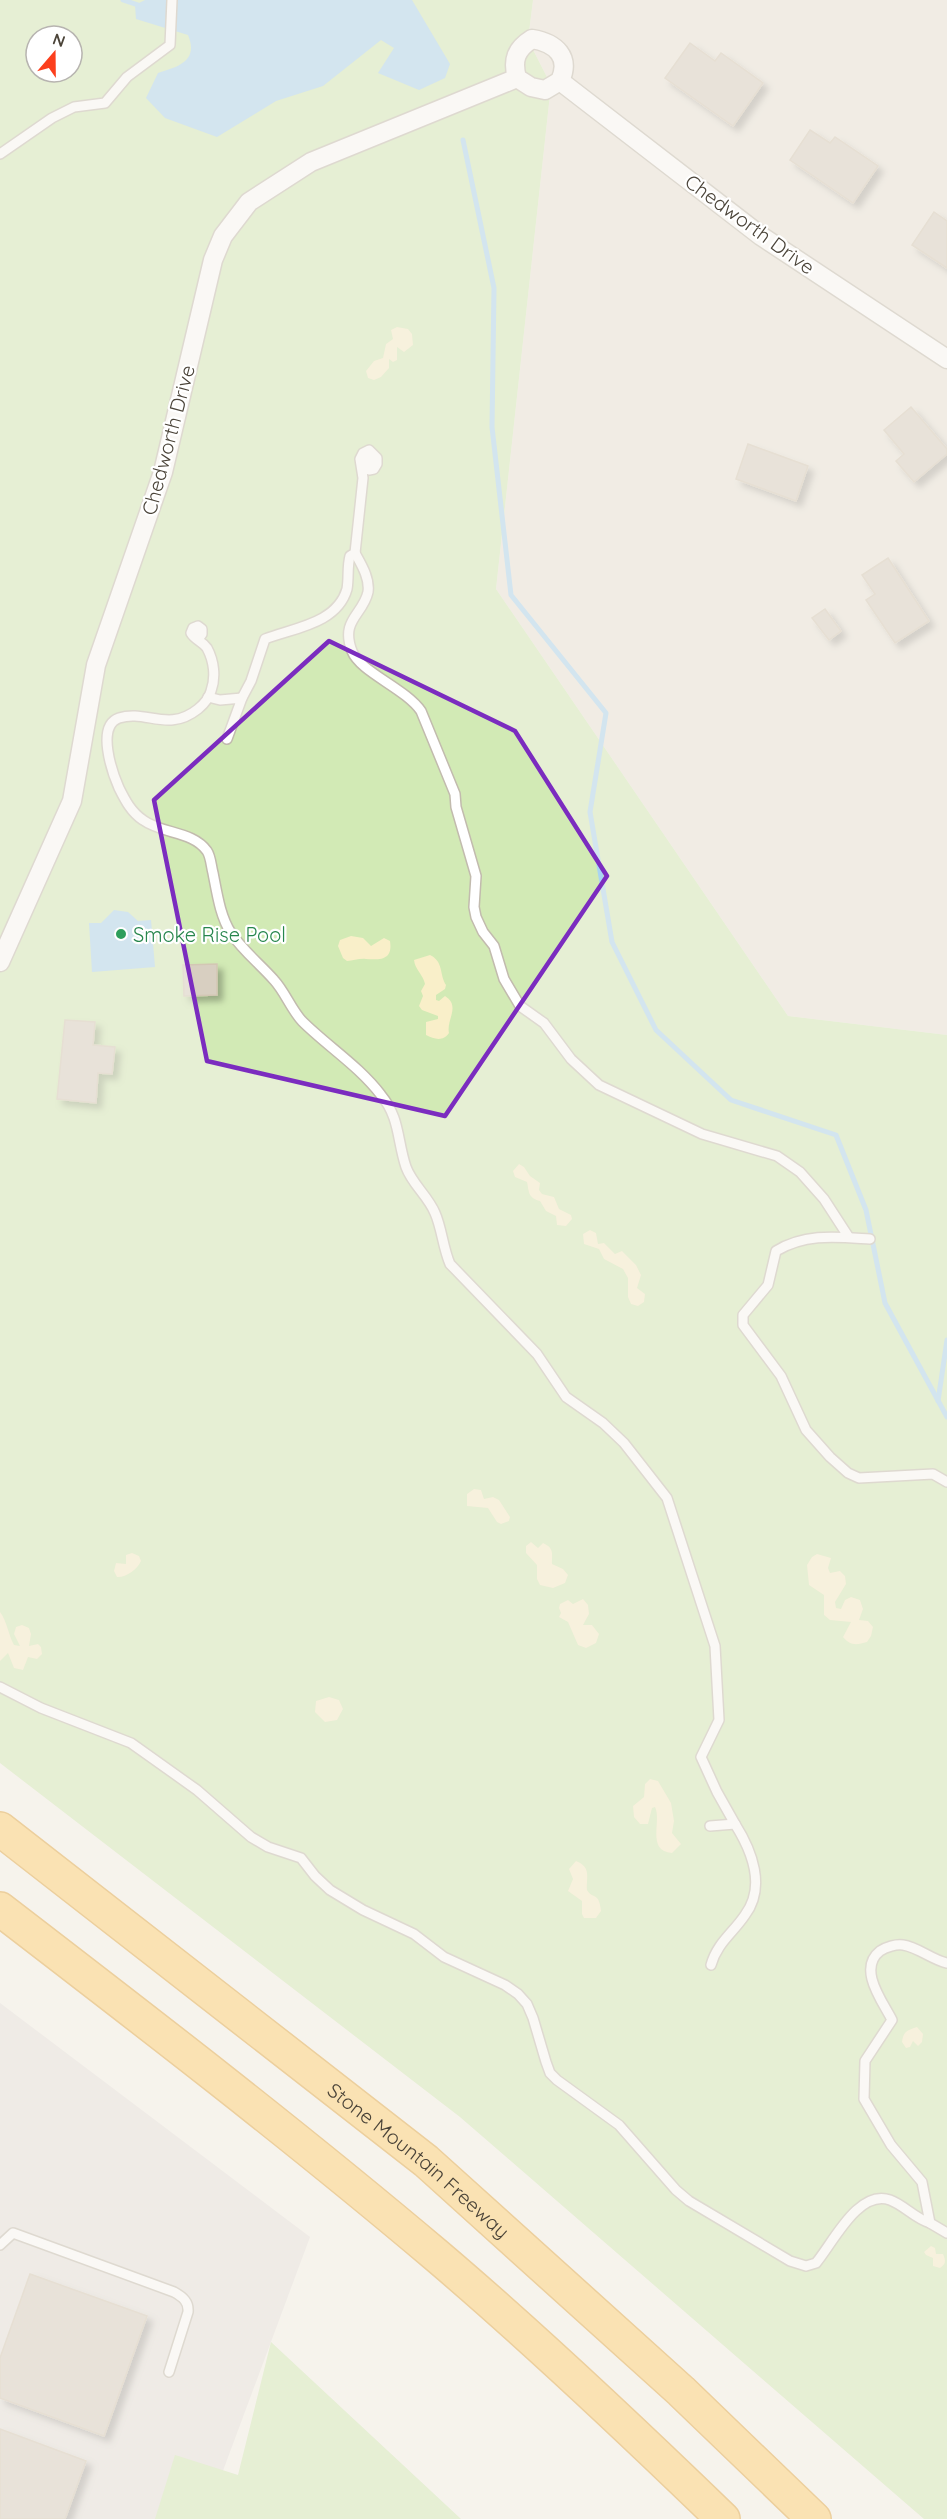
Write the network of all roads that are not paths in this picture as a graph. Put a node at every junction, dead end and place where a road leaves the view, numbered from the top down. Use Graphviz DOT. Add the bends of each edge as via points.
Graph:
graph roads {
  1 [pos="172,0"];
  2 [pos="517,78"];
  3 [pos="560,81"];
  4 [pos="0,154"];
  5 [pos="947,359"];
  6 [pos="369,461"];
  7 [pos="355,553"];
  8 [pos="198,633"];
  9 [pos="208,697"];
  10 [pos="242,698"];
  11 [pos="227,739"];
  12 [pos="0,962"];
  13 [pos="848,1236"];
  14 [pos="870,1239"];
  15 [pos="947,1482"];
  16 [pos="0,1687"];
  17 [pos="735,1824"];
  18 [pos="710,1826"];
  19 [pos="0,1828"];
  20 [pos="0,1909"];
  21 [pos="947,1963"];
  22 [pos="711,1965"];
  23 [pos="930,2223"];
  24 [pos="947,2234"];
  25 [pos="0,2246"];
  26 [pos="169,2373"];
  27 [pos="723,2519"];
  28 [pos="814,2519"];
  1 -- 4 [label="lane" via="170,45 127,77 105,103 74,107 59,114"];
  2 -- 3 [label="street" via="545,90"];
  2 -- 3 [label="street" via="516,55 532,39 543,41 562,54 564,72"];
  2 -- 12 [label="street, Chedworth Drive" via="311,162 249,202 223,236 213,260 163,472 96,664 72,801"];
  3 -- 5 [label="street, Chedworth Drive" via="761,236"];
  6 -- 7 [label="lane" via="369,466 374,465 375,458 369,455 364,466 374,469 377,458 369,450 360,459 363,478"];
  7 -- 10 [label="lane" via="350,556 346,590 338,606 305,627 265,639"];
  7 -- 13 [label="lane" via="366,575 368,591 348,632 352,654 414,701 421,711 455,794 476,876 476,917 494,946 504,979 520,1006 544,1023 571,1059 599,1085 702,1134 777,1156 800,1172"];
  8 -- 9 [label="lane" via="194,633 199,638 202,629 193,628 195,639 206,647 215,677"];
  9 -- 10 [label="lane"];
  9 -- 17 [label="lane" via="191,714 179,719 117,719 106,740 119,788 129,807 143,820 199,842 209,853 223,914 243,950 275,981 302,1020 368,1080 390,1107 406,1167 435,1212 450,1264 537,1354 566,1397 624,1443 667,1498 715,1646 719,1720 702,1757"];
  10 -- 11 [label="lane"];
  13 -- 14 [label="lane"];
  13 -- 15 [label="lane" via="798,1239 776,1251 768,1285 743,1315 743,1324 781,1376 806,1430 848,1473 859,1478 933,1474"];
  16 -- 23 [label="lane" via="41,1708 131,1743 197,1790 251,1837 301,1858 330,1890 414,1934 444,1957 518,1994 527,2004 550,2073 557,2080 619,2125 689,2201 790,2261 806,2266 816,2263 856,2209 877,2199 890,2200"];
  17 -- 18 [label="lane"];
  17 -- 22 [label="lane" via="755,1869 755,1899 715,1951"];
  19 -- 28 [label="highway, Stone Mountain Freeway" via="426,2162 681,2391"];
  20 -- 27 [label="highway" via="438,2256 622,2421"];
  21 -- 23 [label="lane" via="904,1945 885,1948 877,1954 873,1962 874,1986 892,2020 869,2052 864,2077 868,2107 891,2145 922,2182"];
  23 -- 24 [label="lane"];
  25 -- 26 [label="lane" via="13,2233 184,2298 188,2312"];
}
